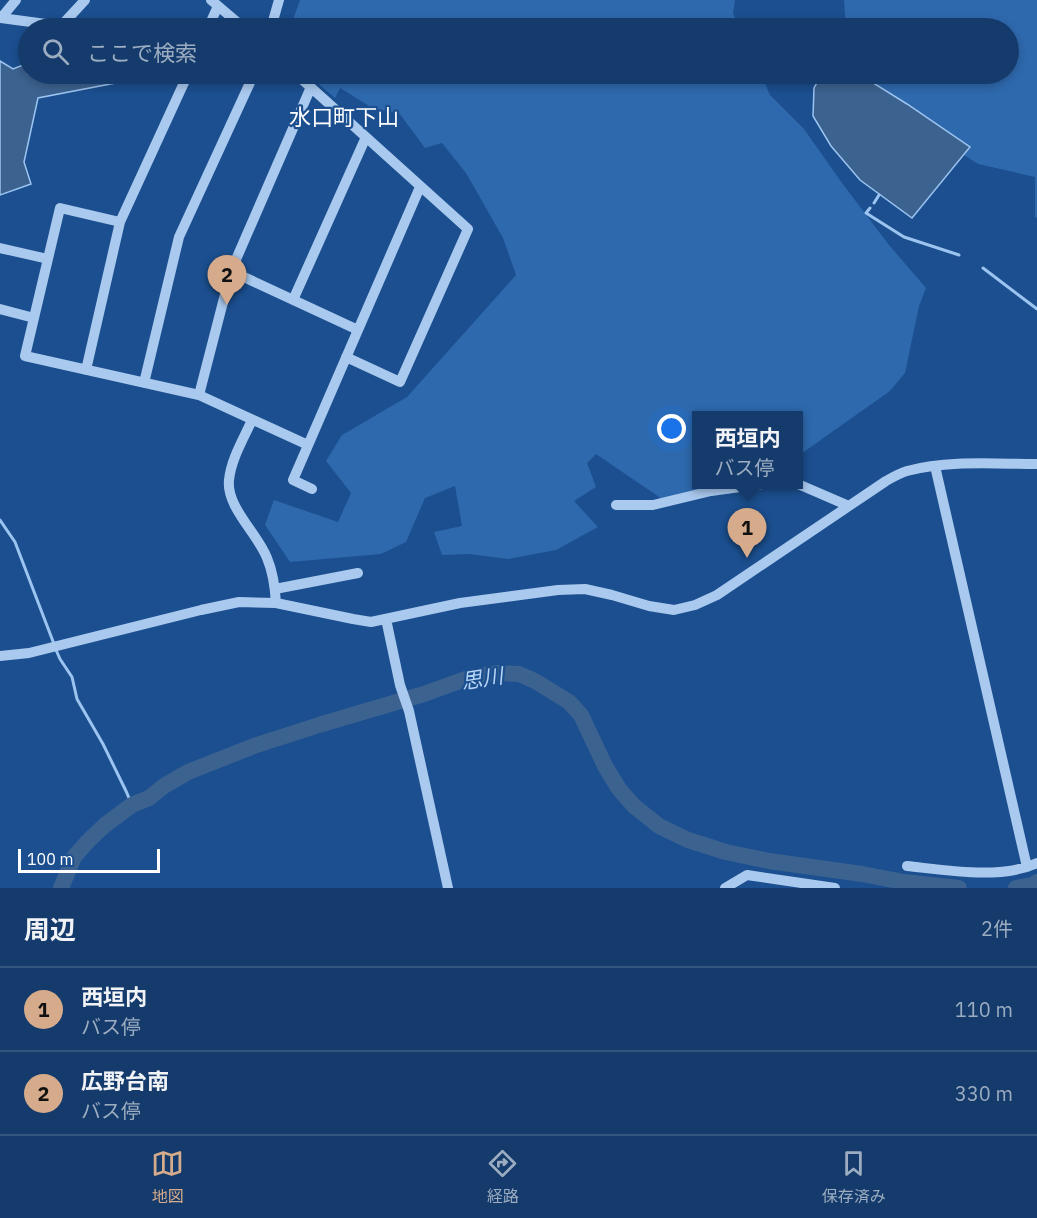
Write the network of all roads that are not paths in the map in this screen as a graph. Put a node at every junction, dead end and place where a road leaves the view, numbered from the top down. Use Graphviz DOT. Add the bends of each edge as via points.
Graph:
graph roads {
  1 [pos="16,0"];
  2 [pos="85,0"];
  3 [pos="279,0"];
  4 [pos="215,3"];
  5 [pos="1,17"];
  6 [pos="68,18"];
  7 [pos="211,18"];
  8 [pos="232,18"];
  9 [pos="274,18"];
  10 [pos="18,20"];
  11 [pos="183,84"];
  12 [pos="249,84"];
  13 [pos="308,84"];
  14 [pos="312,87"];
  15 [pos="366,137"];
  16 [pos="420,187"];
  17 [pos="120,222"];
  18 [pos="0,248"];
  19 [pos="48,259"];
  20 [pos="231,271"];
  21 [pos="293,300"];
  22 [pos="0,309"];
  23 [pos="34,318"];
  24 [pos="358,330"];
  25 [pos="346,357"];
  26 [pos="86,370"];
  27 [pos="144,383"];
  28 [pos="199,395"];
  29 [pos="252,420"];
  30 [pos="308,445"];
  31 [pos="1037,464"];
  32 [pos="935,466"];
  33 [pos="803,486"];
  34 [pos="312,489"];
  35 [pos="726,489"];
  36 [pos="616,505"];
  37 [pos="849,506"];
  38 [pos="358,573"];
  39 [pos="275,588"];
  40 [pos="276,603"];
  41 [pos="387,619"];
  42 [pos="0,656"];
  43 [pos="1032,865"];
  44 [pos="907,866"];
  45 [pos="448,888"];
  46 [pos="724,888"];
  47 [pos="835,888"];
  1 -- 5 [label="street"];
  2 -- 6 [label="street"];
  3 -- 9 [label="street"];
  4 -- 7 [label="street"];
  4 -- 8 [label="street"];
  5 -- 10 [label="street"];
  11 -- 17 [label="street"];
  12 -- 27 [label="street" via="179,237"];
  13 -- 14 [label="street"];
  14 -- 15 [label="street"];
  14 -- 20 [label="street"];
  15 -- 16 [label="street"];
  15 -- 21 [label="street"];
  16 -- 24 [label="street"];
  16 -- 25 [label="street" via="468,229 400,382"];
  17 -- 19 [label="street" via="60,208"];
  17 -- 26 [label="street"];
  18 -- 19 [label="street"];
  19 -- 23 [label="street"];
  20 -- 21 [label="street"];
  20 -- 28 [label="street"];
  21 -- 24 [label="street"];
  22 -- 23 [label="street"];
  23 -- 26 [label="street" via="25,356"];
  24 -- 25 [label="street"];
  25 -- 30 [label="street"];
  26 -- 27 [label="street"];
  27 -- 28 [label="street"];
  28 -- 29 [label="street"];
  29 -- 30 [label="street"];
  29 -- 39 [label="street" via="228,482 232,500 267,556"];
  30 -- 34 [label="street" via="293,480"];
  31 -- 32 [label="street"];
  32 -- 37 [label="street" via="905,471"];
  32 -- 43 [label="street"];
  33 -- 37 [label="street"];
  35 -- 36 [label="street" via="653,505"];
  37 -- 41 [label="street" via="717,595 695,605 674,610 585,589 558,590 460,603"];
  38 -- 39 [label="street"];
  39 -- 40 [label="street"];
  40 -- 41 [label="street" via="353,620"];
  40 -- 42 [label="street" via="239,602 29,653"];
  41 -- 45 [label="street"];
  43 -- 44 [label="street" via="1005,872"];
  46 -- 47 [label="street" via="747,875"];
}
